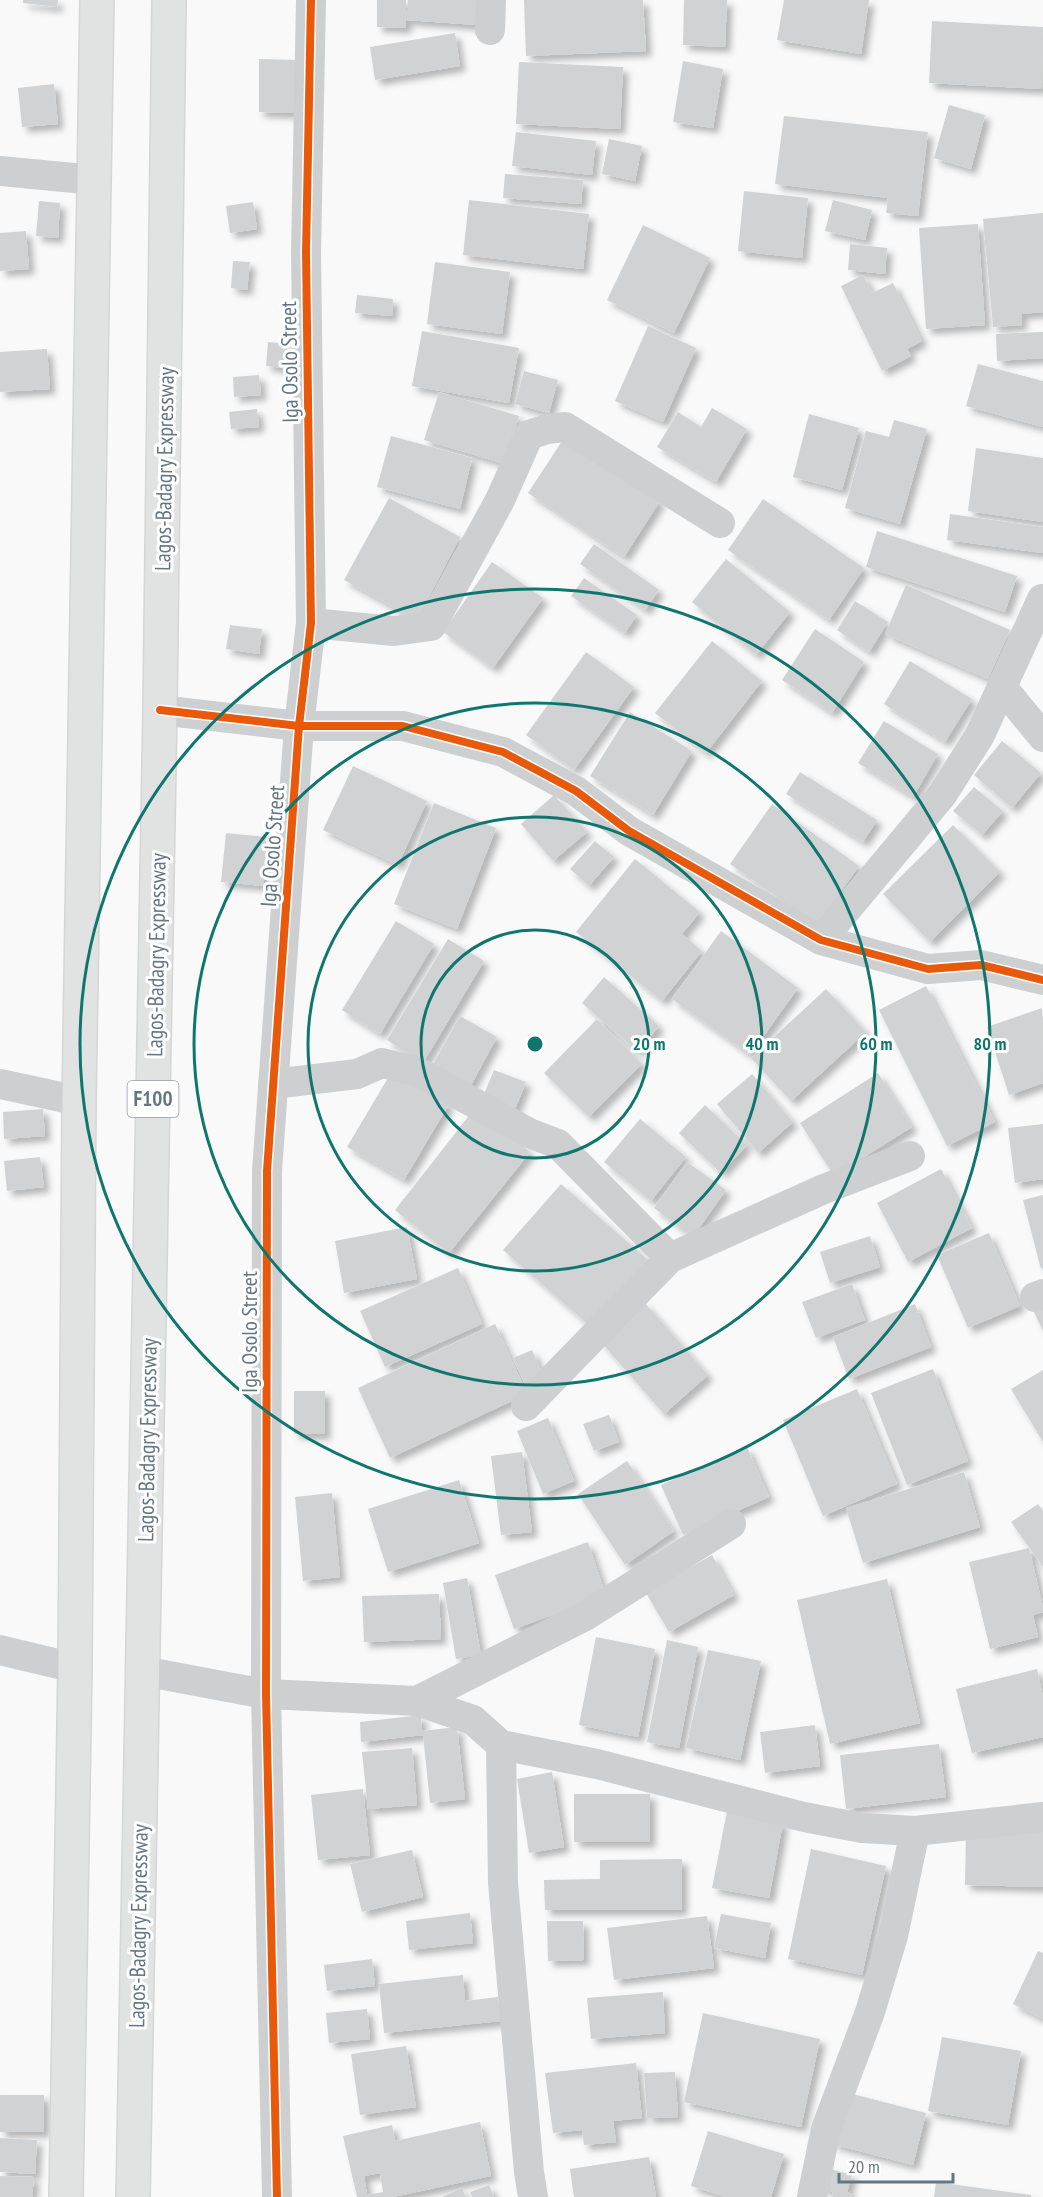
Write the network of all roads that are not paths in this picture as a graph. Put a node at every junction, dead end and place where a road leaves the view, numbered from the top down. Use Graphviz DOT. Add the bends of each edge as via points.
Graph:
graph roads {
  1 [pos="97,0"];
  2 [pos="170,0"];
  3 [pos="311,0"];
  4 [pos="491,0"];
  5 [pos="490,30"];
  6 [pos="0,171"];
  7 [pos="95,180"];
  8 [pos="720,523"];
  9 [pos="1042,599"];
  10 [pos="311,623"];
  11 [pos="1002,687"];
  12 [pos="160,710"];
  13 [pos="299,726"];
  14 [pos="1043,737"];
  15 [pos="821,940"];
  16 [pos="1043,980"];
  17 [pos="0,1084"];
  18 [pos="273,1084"];
  19 [pos="79,1101"];
  20 [pos="910,1156"];
  21 [pos="670,1258"];
  22 [pos="526,1406"];
  23 [pos="730,1524"];
  24 [pos="0,1650"];
  25 [pos="75,1668"];
  26 [pos="142,1671"];
  27 [pos="266,1694"];
  28 [pos="417,1701"];
  29 [pos="501,1745"];
  30 [pos="1043,1817"];
  31 [pos="915,1831"];
  32 [pos="66,2197"];
  33 [pos="133,2197"];
  34 [pos="276,2197"];
  35 [pos="534,2197"];
  36 [pos="812,2197"];
  1 -- 7 [label="highway"];
  2 -- 12 [label="highway, Lagos-Badagry Expressway / F100"];
  3 -- 10 [label="street, Iga Osolo Street" via="306,252"];
  4 -- 5 [label="street"];
  6 -- 7 [label="street"];
  7 -- 19 [label="highway"];
  8 -- 10 [label="street" via="565,427 547,429 529,435 500,500 431,626 394,631"];
  9 -- 11 [label="street"];
  10 -- 13 [label="street, Iga Osolo Street"];
  11 -- 14 [label="street"];
  11 -- 15 [label="street" via="980,735 942,795"];
  12 -- 13 [label="street"];
  12 -- 26 [label="highway, Lagos-Badagry Expressway / F100"];
  13 -- 15 [label="street" via="403,726 502,752 576,791 629,831"];
  13 -- 18 [label="street, Iga Osolo Street"];
  15 -- 16 [label="street" via="928,969 981,965"];
  17 -- 19 [label="street"];
  18 -- 21 [label="street" via="357,1074 382,1063 416,1071 529,1133 558,1144"];
  18 -- 27 [label="street, Iga Osolo Street" via="267,1171"];
  19 -- 25 [label="highway"];
  20 -- 21 [label="street"];
  21 -- 22 [label="street"];
  23 -- 28 [label="street" via="585,1616"];
  24 -- 25 [label="street"];
  25 -- 32 [label="highway"];
  26 -- 27 [label="street"];
  26 -- 33 [label="highway, Lagos-Badagry Expressway / F100"];
  27 -- 28 [label="street"];
  27 -- 34 [label="street, Iga Osolo Street"];
  28 -- 29 [label="street" via="472,1720"];
  29 -- 31 [label="street" via="597,1764 804,1817 862,1828"];
  29 -- 35 [label="street" via="504,1883"];
  30 -- 31 [label="street"];
  31 -- 36 [label="street" via="893,1936 870,2012 826,2129"];
}
